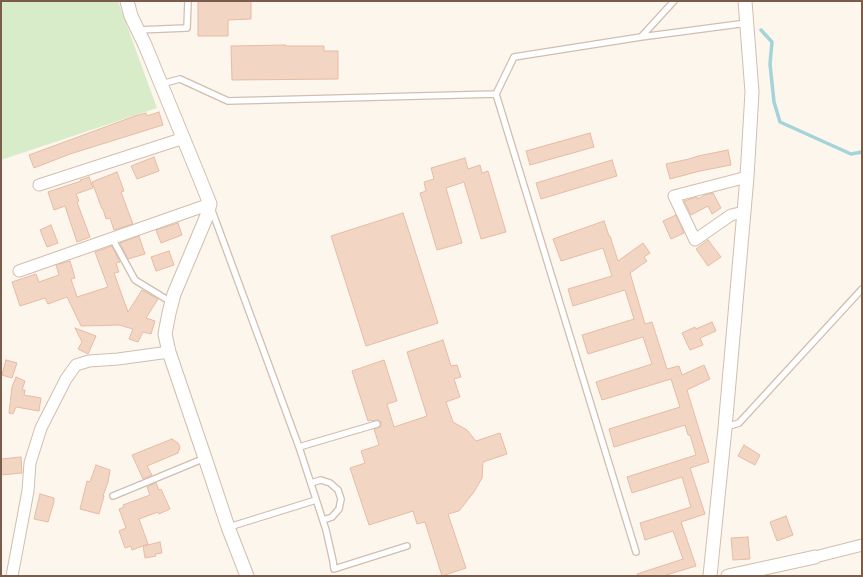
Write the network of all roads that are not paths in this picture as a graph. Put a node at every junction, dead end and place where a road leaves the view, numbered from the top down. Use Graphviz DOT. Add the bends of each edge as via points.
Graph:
graph roads {
  1 [pos="127,1"];
  2 [pos="188,1"];
  3 [pos="674,1"];
  4 [pos="746,1"];
  5 [pos="747,23"];
  6 [pos="137,30"];
  7 [pos="641,37"];
  8 [pos="161,84"];
  9 [pos="496,94"];
  10 [pos="184,138"];
  11 [pos="746,177"];
  12 [pos="39,185"];
  13 [pos="210,204"];
  14 [pos="744,212"];
  15 [pos="112,238"];
  16 [pos="18,271"];
  17 [pos="862,289"];
  18 [pos="172,302"];
  19 [pos="169,352"];
  20 [pos="377,424"];
  21 [pos="725,428"];
  22 [pos="299,447"];
  23 [pos="205,458"];
  24 [pos="311,483"];
  25 [pos="113,496"];
  26 [pos="316,500"];
  27 [pos="323,520"];
  28 [pos="228,527"];
  29 [pos="862,545"];
  30 [pos="408,546"];
  31 [pos="636,552"];
  32 [pos="815,557"];
  33 [pos="12,576"];
  34 [pos="247,576"];
  35 [pos="710,576"];
  36 [pos="728,576"];
  1 -- 6 [label="street"];
  2 -- 6 [label="lane" via="187,28"];
  3 -- 7 [label="lane"];
  4 -- 5 [label="street"];
  5 -- 7 [label="lane"];
  5 -- 11 [label="street" via="752,92"];
  6 -- 8 [label="street"];
  7 -- 9 [label="lane" via="514,57"];
  8 -- 9 [label="lane" via="180,79 228,101"];
  8 -- 10 [label="street"];
  9 -- 31 [label="lane"];
  10 -- 12 [label="street"];
  10 -- 13 [label="street"];
  11 -- 14 [label="street"];
  11 -- 14 [label="street" via="674,196 695,240 731,214"];
  13 -- 15 [label="street"];
  13 -- 18 [label="street"];
  13 -- 22 [label="lane"];
  14 -- 21 [label="street"];
  15 -- 16 [label="street"];
  15 -- 18 [label="lane" via="135,280"];
  17 -- 21 [label="lane" via="739,423"];
  18 -- 19 [label="street" via="165,334"];
  19 -- 23 [label="street"];
  19 -- 33 [label="street" via="118,360 89,361 76,365 66,379 41,428 30,463 28,491"];
  20 -- 22 [label="lane"];
  21 -- 35 [label="street"];
  22 -- 24 [label="lane"];
  23 -- 25 [label="lane"];
  23 -- 28 [label="street"];
  24 -- 26 [label="lane"];
  24 -- 27 [label="lane" via="320,480 330,483 338,490 341,499 339,509 332,517"];
  26 -- 27 [label="lane"];
  26 -- 28 [label="lane"];
  27 -- 30 [label="lane" via="334,569"];
  28 -- 34 [label="street"];
  29 -- 32 [label="street"];
  32 -- 36 [label="street"];
}
